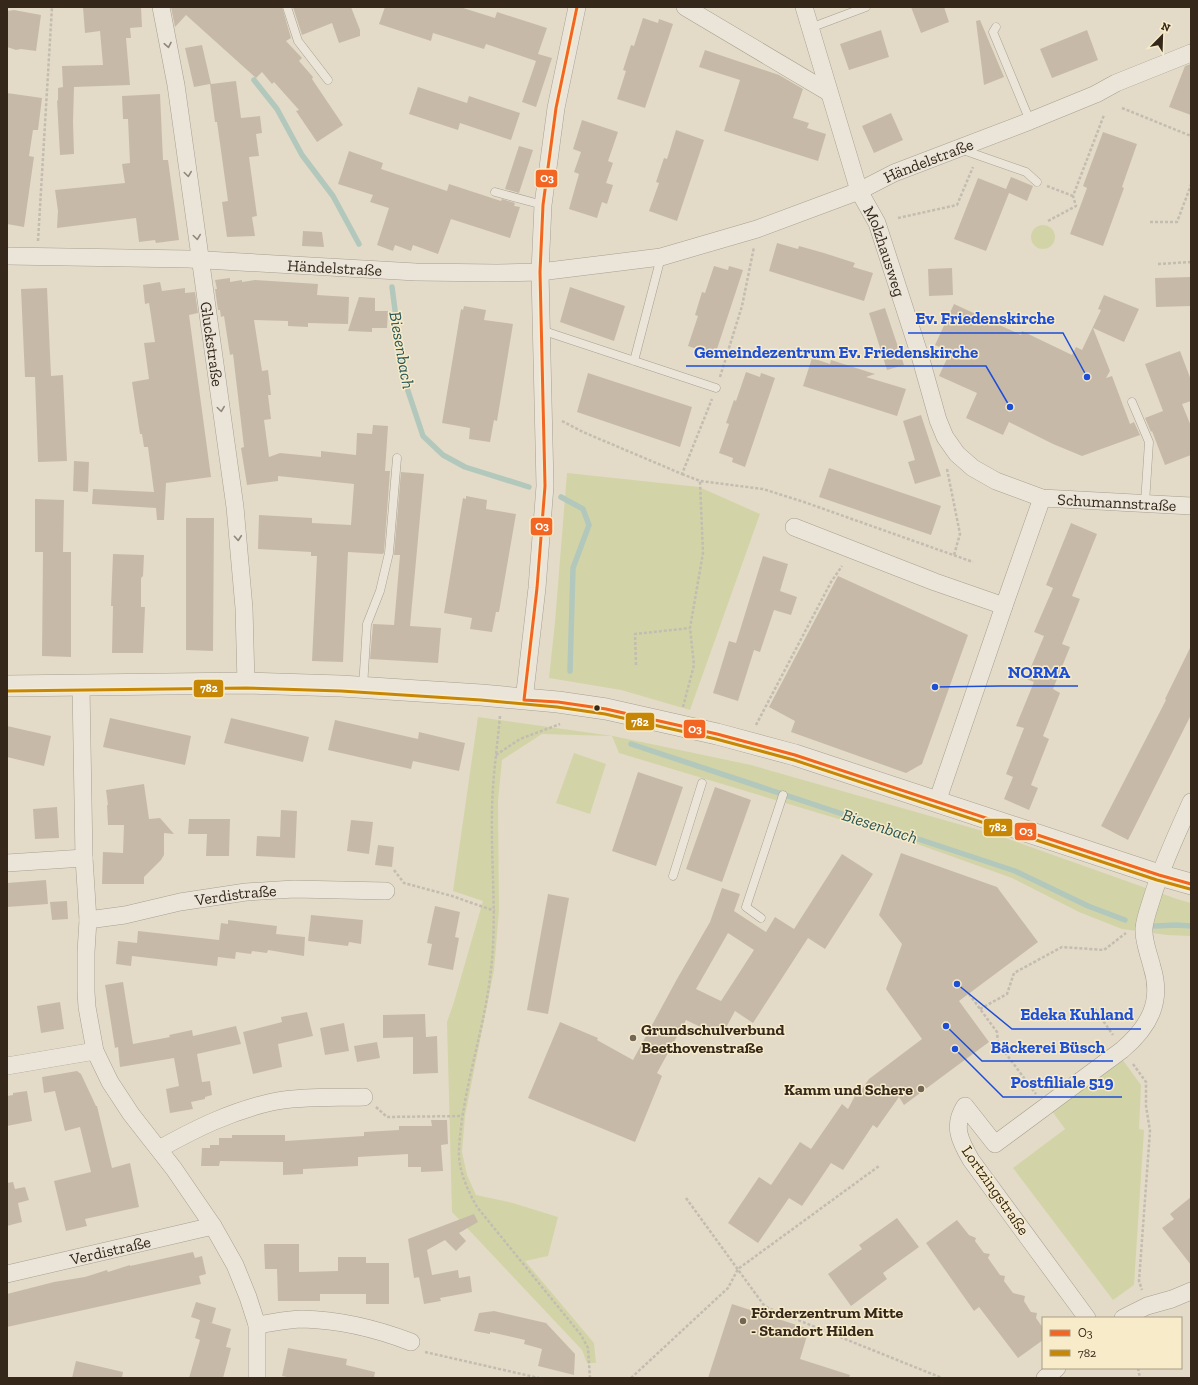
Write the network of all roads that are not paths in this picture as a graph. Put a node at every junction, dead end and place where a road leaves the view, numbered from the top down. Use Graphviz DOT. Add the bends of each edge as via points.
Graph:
graph roads {
  1 [pos="161,7"];
  2 [pos="287,7"];
  3 [pos="577,7"];
  4 [pos="685,7"];
  5 [pos="804,7"];
  6 [pos="866,7"];
  7 [pos="996,27"];
  8 [pos="810,28"];
  9 [pos="1191,53"];
  10 [pos="328,80"];
  11 [pos="828,92"];
  12 [pos="1030,121"];
  13 [pos="957,148"];
  14 [pos="1037,182"];
  15 [pos="859,191"];
  16 [pos="496,192"];
  17 [pos="543,205"];
  18 [pos="7,256"];
  19 [pos="661,257"];
  20 [pos="200,260"];
  21 [pos="540,272"];
  22 [pos="541,330"];
  23 [pos="634,361"];
  24 [pos="716,388"];
  25 [pos="1132,402"];
  26 [pos="397,458"];
  27 [pos="1042,498"];
  28 [pos="1145,503"];
  29 [pos="1191,506"];
  30 [pos="794,527"];
  31 [pos="1004,606"];
  32 [pos="246,683"];
  33 [pos="7,686"];
  34 [pos="81,686"];
  35 [pos="362,688"];
  36 [pos="524,700"];
  37 [pos="702,783"];
  38 [pos="783,795"];
  39 [pos="937,802"];
  40 [pos="1191,802"];
  41 [pos="84,858"];
  42 [pos="7,863"];
  43 [pos="1159,875"];
  44 [pos="673,876"];
  45 [pos="1191,884"];
  46 [pos="386,891"];
  47 [pos="761,918"];
  48 [pos="88,920"];
  49 [pos="95,1051"];
  50 [pos="7,1066"];
  51 [pos="364,1097"];
  52 [pos="159,1149"];
  53 [pos="213,1226"];
  54 [pos="7,1274"];
  55 [pos="1191,1291"];
  56 [pos="1087,1317"];
  57 [pos="1126,1317"];
  58 [pos="257,1325"];
  59 [pos="411,1342"];
  60 [pos="1056,1369"];
  61 [pos="257,1378"];
  62 [pos="1045,1378"];
  1 -- 20 [label="street, Gluckstraße, one-way" via="176,86"];
  2 -- 10 [label="lane" via="298,41"];
  3 -- 17 [label="street" via="556,108"];
  4 -- 11 [label="street"];
  5 -- 8 [label="street, Molzhausweg"];
  6 -- 8 [label="lane"];
  7 -- 12 [label="lane" via="993,32"];
  8 -- 11 [label="street, Molzhausweg"];
  9 -- 12 [label="street, Händelstraße"];
  11 -- 15 [label="street, Molzhausweg"];
  12 -- 13 [label="street, Händelstraße"];
  13 -- 14 [label="lane" via="1026,172"];
  13 -- 15 [label="street, Händelstraße" via="894,173"];
  15 -- 19 [label="street, Händelstraße" via="757,229"];
  15 -- 27 [label="street, Molzhausweg" via="877,223 945,437 957,454 973,468 996,481"];
  16 -- 17 [label="lane"];
  17 -- 21 [label="street"];
  18 -- 20 [label="street, Händelstraße"];
  19 -- 21 [label="street, Händelstraße"];
  19 -- 23 [label="lane"];
  20 -- 21 [label="street, Händelstraße" via="416,272"];
  20 -- 32 [label="street, Gluckstraße, one-way" via="235,507 244,608"];
  21 -- 22 [label="street"];
  22 -- 23 [label="lane"];
  22 -- 36 [label="street" via="546,486"];
  23 -- 24 [label="lane"];
  25 -- 28 [label="lane" via="1149,442"];
  26 -- 35 [label="lane" via="389,553 380,591 367,624"];
  27 -- 28 [label="street, Schumannstraße"];
  27 -- 31 [label="street"];
  28 -- 29 [label="street, Schumannstraße"];
  30 -- 31 [label="street"];
  31 -- 39 [label="street"];
  32 -- 34 [label="street"];
  32 -- 35 [label="street"];
  33 -- 34 [label="street"];
  34 -- 41 [label="street"];
  35 -- 36 [label="street" via="446,692"];
  36 -- 39 [label="street" via="606,709 717,734 795,755"];
  37 -- 44 [label="lane"];
  38 -- 47 [label="lane" via="746,907"];
  39 -- 43 [label="street"];
  40 -- 43 [label="street, Lortzingstraße"];
  41 -- 42 [label="street"];
  41 -- 48 [label="street"];
  43 -- 45 [label="street"];
  43 -- 56 [label="street, Lortzingstraße" via="1144,928 1156,990 1155,1004 1143,1029 1122,1050 994,1144 965,1106 958,1122 958,1130 971,1160"];
  46 -- 48 [label="street, Verdistraße" via="294,888 246,892"];
  48 -- 49 [label="street" via="86,992"];
  49 -- 50 [label="street"];
  49 -- 52 [label="street" via="110,1082"];
  51 -- 52 [label="street" via="273,1102 216,1119"];
  52 -- 53 [label="street"];
  53 -- 54 [label="street, Verdistraße"];
  53 -- 58 [label="street" via="235,1264"];
  55 -- 57 [label="street" via="1146,1306"];
  58 -- 59 [label="street" via="302,1319 323,1320 386,1332"];
  58 -- 61 [label="street"];
  60 -- 62 [label="street"];
}
